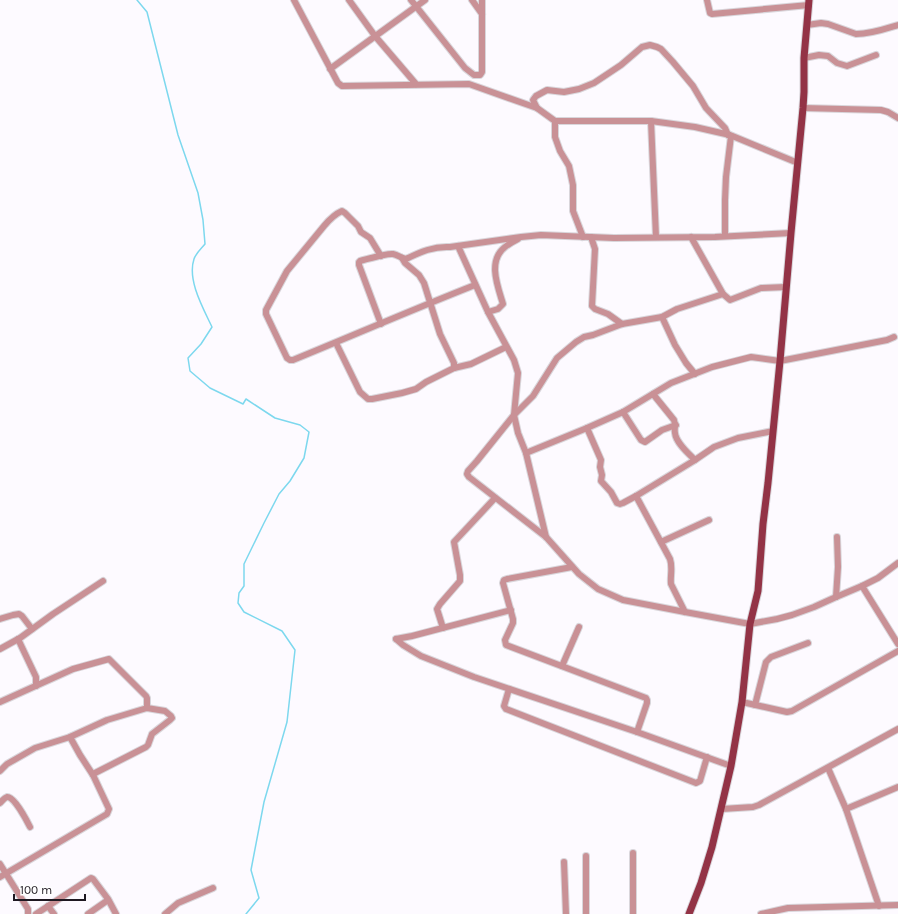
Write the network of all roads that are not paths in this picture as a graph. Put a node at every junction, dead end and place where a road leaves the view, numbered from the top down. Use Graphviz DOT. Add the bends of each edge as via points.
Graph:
graph roads {
  1 [pos="294,0"];
  2 [pos="349,0"];
  3 [pos="411,0"];
  4 [pos="425,0"];
  5 [pos="472,0"];
  6 [pos="482,0"];
  7 [pos="707,0"];
  8 [pos="809,2"];
  9 [pos="416,7"];
  10 [pos="482,14"];
  11 [pos="807,25"];
  12 [pos="898,25"];
  13 [pos="375,36"];
  14 [pos="876,55"];
  15 [pos="804,58"];
  16 [pos="330,68"];
  17 [pos="416,84"];
  18 [pos="537,108"];
  19 [pos="803,108"];
  20 [pos="898,118"];
  21 [pos="555,121"];
  22 [pos="651,121"];
  23 [pos="729,135"];
  24 [pos="798,163"];
  25 [pos="791,232"];
  26 [pos="725,236"];
  27 [pos="521,237"];
  28 [pos="583,237"];
  29 [pos="591,237"];
  30 [pos="602,237"];
  31 [pos="656,237"];
  32 [pos="691,237"];
  33 [pos="458,246"];
  34 [pos="596,249"];
  35 [pos="381,256"];
  36 [pos="402,258"];
  37 [pos="475,285"];
  38 [pos="786,287"];
  39 [pos="723,294"];
  40 [pos="430,303"];
  41 [pos="488,312"];
  42 [pos="662,316"];
  43 [pos="381,324"];
  44 [pos="622,324"];
  45 [pos="894,337"];
  46 [pos="336,342"];
  47 [pos="506,347"];
  48 [pos="780,361"];
  49 [pos="454,368"];
  50 [pos="694,374"];
  51 [pos="653,394"];
  52 [pos="622,412"];
  53 [pos="514,415"];
  54 [pos="676,425"];
  55 [pos="587,428"];
  56 [pos="773,431"];
  57 [pos="526,453"];
  58 [pos="695,460"];
  59 [pos="636,496"];
  60 [pos="495,498"];
  61 [pos="709,520"];
  62 [pos="837,537"];
  63 [pos="546,538"];
  64 [pos="661,542"];
  65 [pos="898,563"];
  66 [pos="572,567"];
  67 [pos="103,581"];
  68 [pos="862,586"];
  69 [pos="836,597"];
  70 [pos="511,610"];
  71 [pos="685,612"];
  72 [pos="0,619"];
  73 [pos="750,624"];
  74 [pos="444,628"];
  75 [pos="580,628"];
  76 [pos="32,629"];
  77 [pos="18,639"];
  78 [pos="808,643"];
  79 [pos="898,644"];
  80 [pos="0,649"];
  81 [pos="897,654"];
  82 [pos="562,666"];
  83 [pos="36,686"];
  84 [pos="509,689"];
  85 [pos="0,702"];
  86 [pos="742,702"];
  87 [pos="755,705"];
  88 [pos="147,708"];
  89 [pos="898,731"];
  90 [pos="638,732"];
  91 [pos="70,736"];
  92 [pos="707,757"];
  93 [pos="731,766"];
  94 [pos="828,768"];
  95 [pos="0,771"];
  96 [pos="93,775"];
  97 [pos="898,787"];
  98 [pos="0,803"];
  99 [pos="722,809"];
  100 [pos="846,809"];
  101 [pos="30,827"];
  102 [pos="633,853"];
  103 [pos="586,856"];
  104 [pos="564,862"];
  105 [pos="0,864"];
  106 [pos="6,873"];
  107 [pos="0,877"];
  108 [pos="213,888"];
  109 [pos="108,900"];
  110 [pos="898,905"];
  111 [pos="48,906"];
  112 [pos="879,906"];
  113 [pos="822,907"];
  114 [pos="28,914"];
  115 [pos="36,914"];
  116 [pos="54,914"];
  117 [pos="88,914"];
  118 [pos="116,914"];
  119 [pos="165,914"];
  120 [pos="566,914"];
  121 [pos="586,914"];
  122 [pos="633,914"];
  123 [pos="690,914"];
  124 [pos="764,914"];
  125 [pos="823,914"];
  1 -- 16 [label="street"];
  2 -- 13 [label="street"];
  3 -- 9 [label="street"];
  4 -- 9 [label="street"];
  5 -- 10 [label="street"];
  6 -- 10 [label="street"];
  7 -- 8 [label="street" via="712,14"];
  8 -- 11 [label="main road"];
  9 -- 10 [label="street" via="465,68 474,75 482,74"];
  9 -- 13 [label="street"];
  11 -- 12 [label="street" via="828,24 856,34 876,32"];
  11 -- 15 [label="main road"];
  13 -- 16 [label="street"];
  13 -- 17 [label="street"];
  14 -- 15 [label="street" via="847,66 837,63 828,56"];
  15 -- 19 [label="main road"];
  16 -- 17 [label="street" via="342,86"];
  17 -- 18 [label="street" via="469,84"];
  18 -- 21 [label="street"];
  18 -- 23 [label="street" via="533,100 536,96 547,90 564,92 594,83 642,47 650,45 661,49 693,86 706,108"];
  19 -- 20 [label="street" via="881,110"];
  19 -- 24 [label="main road"];
  21 -- 22 [label="street"];
  21 -- 28 [label="street" via="555,137 569,166 573,185 573,211"];
  22 -- 23 [label="street"];
  22 -- 31 [label="street"];
  23 -- 24 [label="street"];
  23 -- 26 [label="street"];
  24 -- 25 [label="main road"];
  25 -- 26 [label="street"];
  25 -- 38 [label="main road"];
  26 -- 32 [label="street"];
  27 -- 28 [label="street"];
  27 -- 33 [label="street"];
  27 -- 41 [label="street" via="504,248 497,257 495,274 503,304 498,309"];
  28 -- 29 [label="street"];
  29 -- 30 [label="street"];
  29 -- 34 [label="street"];
  30 -- 31 [label="street"];
  30 -- 34 [label="street"];
  31 -- 32 [label="street"];
  32 -- 39 [label="street"];
  33 -- 36 [label="street" via="432,248 406,259"];
  33 -- 37 [label="street"];
  34 -- 44 [label="street" via="592,306"];
  35 -- 36 [label="street" via="393,254"];
  35 -- 43 [label="street" via="359,262"];
  35 -- 46 [label="street" via="370,238 342,211 327,222 287,272 266,310 290,360"];
  36 -- 40 [label="street" via="424,283"];
  37 -- 40 [label="street"];
  37 -- 41 [label="street"];
  38 -- 39 [label="street" via="761,288 730,300"];
  38 -- 48 [label="main road"];
  39 -- 42 [label="street"];
  40 -- 43 [label="street"];
  40 -- 49 [label="street"];
  41 -- 47 [label="street"];
  42 -- 44 [label="street"];
  42 -- 50 [label="street" via="675,345"];
  43 -- 46 [label="street"];
  44 -- 53 [label="street" via="584,337 567,349 557,358 533,396"];
  45 -- 48 [label="street"];
  46 -- 49 [label="street" via="360,392 368,399 416,389"];
  47 -- 49 [label="street" via="470,364"];
  47 -- 53 [label="street" via="518,373"];
  48 -- 50 [label="street" via="751,357 712,366"];
  48 -- 56 [label="main road"];
  50 -- 51 [label="street"];
  51 -- 52 [label="street"];
  51 -- 54 [label="street"];
  52 -- 54 [label="street" via="645,442 662,430"];
  52 -- 55 [label="street"];
  53 -- 57 [label="street"];
  53 -- 60 [label="street" via="467,474"];
  54 -- 58 [label="street" via="676,438"];
  55 -- 57 [label="street"];
  55 -- 59 [label="street" via="601,460 601,481 617,503 623,503"];
  56 -- 58 [label="street" via="723,443"];
  56 -- 73 [label="main road" via="758,591"];
  57 -- 63 [label="street"];
  58 -- 59 [label="street"];
  59 -- 64 [label="street"];
  60 -- 63 [label="street"];
  60 -- 74 [label="street" via="454,542 460,581 438,609"];
  61 -- 64 [label="street"];
  62 -- 69 [label="street"];
  63 -- 66 [label="street"];
  64 -- 71 [label="street" via="672,567 671,584"];
  65 -- 68 [label="street"];
  66 -- 70 [label="street" via="504,580"];
  66 -- 71 [label="street" via="598,589 610,595 623,600"];
  67 -- 76 [label="street"];
  68 -- 69 [label="street"];
  68 -- 79 [label="street"];
  69 -- 73 [label="street" via="792,615"];
  70 -- 74 [label="street"];
  70 -- 82 [label="street" via="513,623 505,640 506,645"];
  71 -- 73 [label="street"];
  72 -- 76 [label="street" via="19,614"];
  73 -- 86 [label="main road"];
  74 -- 84 [label="street" via="396,639 428,659"];
  75 -- 82 [label="street"];
  76 -- 77 [label="street"];
  77 -- 80 [label="street"];
  77 -- 83 [label="street" via="36,677"];
  78 -- 87 [label="street" via="771,657 766,662"];
  81 -- 87 [label="street" via="792,711"];
  82 -- 90 [label="street" via="646,698 647,703"];
  83 -- 85 [label="street"];
  83 -- 88 [label="street" via="73,670 109,659 146,696"];
  84 -- 90 [label="street"];
  84 -- 92 [label="street" via="504,706 506,710 696,782 700,781"];
  86 -- 87 [label="street"];
  86 -- 93 [label="main road"];
  88 -- 91 [label="street" via="107,720"];
  88 -- 96 [label="street" via="165,711 172,718 152,734 146,747"];
  89 -- 94 [label="street"];
  90 -- 92 [label="street"];
  91 -- 95 [label="street" via="29,750"];
  91 -- 96 [label="street"];
  92 -- 93 [label="street"];
  93 -- 99 [label="main road"];
  94 -- 99 [label="street" via="759,805"];
  94 -- 100 [label="street"];
  96 -- 106 [label="street" via="109,812"];
  97 -- 100 [label="street"];
  98 -- 101 [label="street" via="5,798 11,798"];
  99 -- 123 [label="main road"];
  100 -- 112 [label="street"];
  102 -- 122 [label="street"];
  103 -- 121 [label="street"];
  104 -- 120 [label="street"];
  105 -- 106 [label="street"];
  106 -- 107 [label="street"];
  106 -- 114 [label="street" via="28,909"];
  108 -- 119 [label="street" via="178,902"];
  109 -- 111 [label="street" via="91,878"];
  109 -- 117 [label="street"];
  109 -- 118 [label="street"];
  110 -- 112 [label="street"];
  111 -- 115 [label="street"];
  111 -- 116 [label="street"];
  112 -- 113 [label="street"];
  113 -- 124 [label="street" via="788,908"];
  113 -- 125 [label="street"];
}
